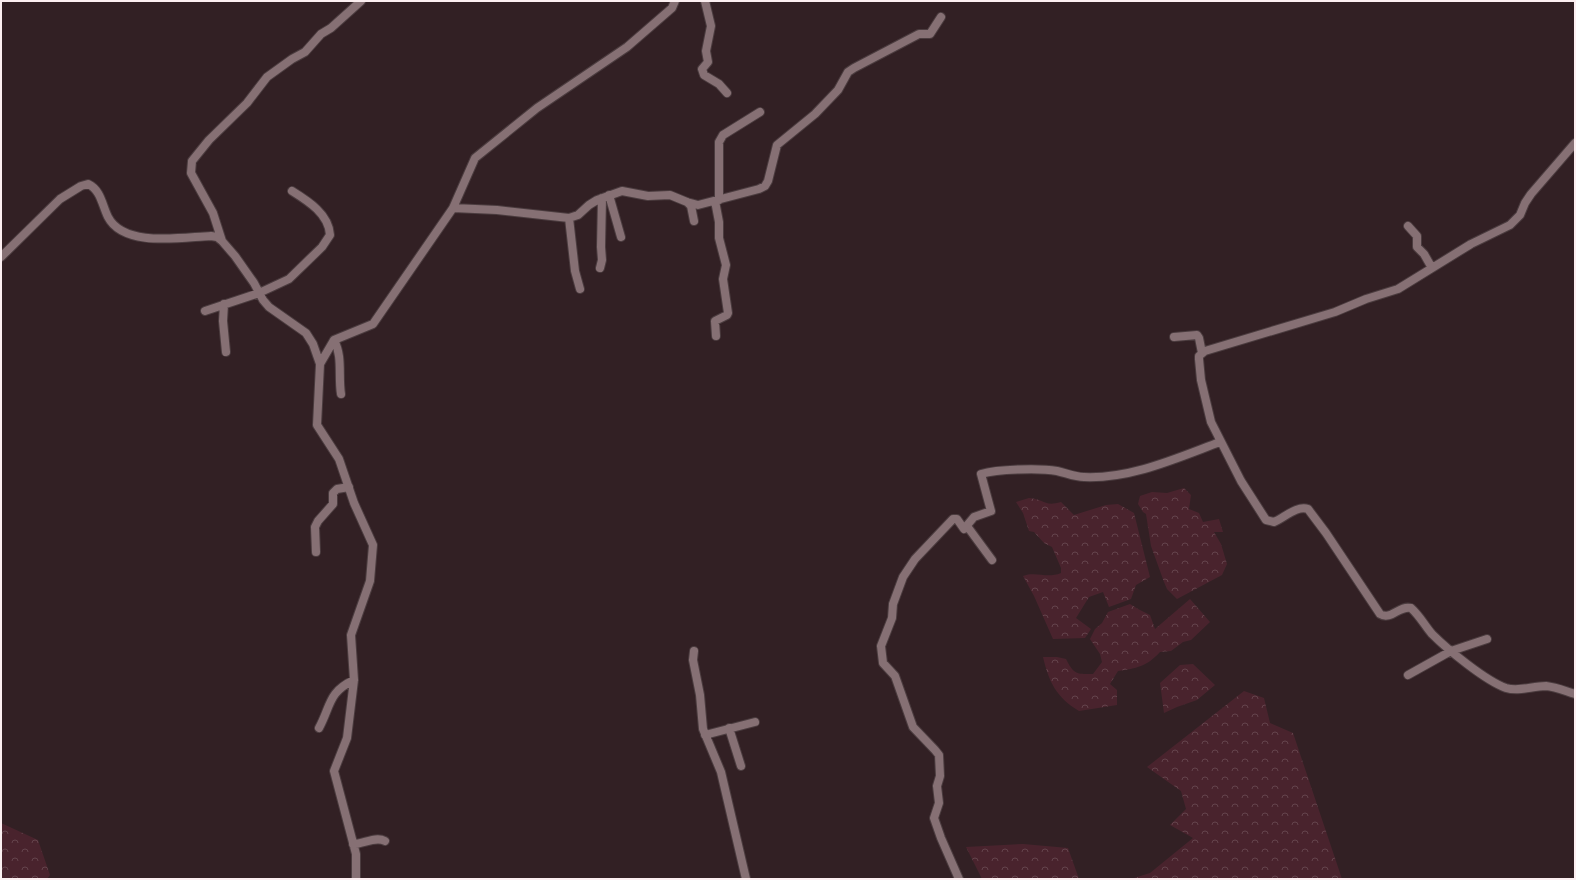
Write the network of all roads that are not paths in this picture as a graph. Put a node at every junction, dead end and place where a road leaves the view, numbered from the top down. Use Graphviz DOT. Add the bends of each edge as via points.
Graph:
graph roads {
  1 [pos="361,1"];
  2 [pos="675,1"];
  3 [pos="705,1"];
  4 [pos="941,18"];
  5 [pos="727,93"];
  6 [pos="760,112"];
  7 [pos="1575,143"];
  8 [pos="292,191"];
  9 [pos="606,196"];
  10 [pos="717,201"];
  11 [pos="687,202"];
  12 [pos="453,208"];
  13 [pos="569,218"];
  14 [pos="694,221"];
  15 [pos="1408,226"];
  16 [pos="621,237"];
  17 [pos="222,241"];
  18 [pos="1,257"];
  19 [pos="600,268"];
  20 [pos="1432,268"];
  21 [pos="580,289"];
  22 [pos="259,293"];
  23 [pos="224,304"];
  24 [pos="205,310"];
  25 [pos="716,336"];
  26 [pos="1174,337"];
  27 [pos="334,340"];
  28 [pos="226,352"];
  29 [pos="1202,353"];
  30 [pos="320,364"];
  31 [pos="341,394"];
  32 [pos="1220,442"];
  33 [pos="348,487"];
  34 [pos="967,526"];
  35 [pos="316,552"];
  36 [pos="992,560"];
  37 [pos="1487,639"];
  38 [pos="694,651"];
  39 [pos="1451,651"];
  40 [pos="1408,675"];
  41 [pos="354,680"];
  42 [pos="1575,694"];
  43 [pos="755,722"];
  44 [pos="318,728"];
  45 [pos="729,728"];
  46 [pos="705,735"];
  47 [pos="741,766"];
  48 [pos="385,841"];
  49 [pos="353,844"];
  50 [pos="356,879"];
  51 [pos="746,879"];
  52 [pos="959,879"];
  1 -- 17 [label="street" via="321,34 305,52 267,76 247,103 209,140 192,161 191,173 216,220"];
  2 -- 12 [label="street" via="672,8 627,48 537,108 475,158"];
  3 -- 5 [label="street" via="711,26 706,51 708,60 702,69 704,75 719,84"];
  4 -- 10 [label="street" via="930,34 919,34 848,72 838,90 820,110 776,146 765,186"];
  6 -- 10 [label="street" via="723,135 719,142"];
  7 -- 20 [label="street" via="1531,194 1515,221"];
  8 -- 22 [label="street" via="317,208 328,225 330,235 322,247 293,276"];
  9 -- 11 [label="street" via="622,191 648,196 670,195"];
  9 -- 13 [label="street" via="589,205 578,215"];
  9 -- 16 [label="street"];
  9 -- 19 [label="street"];
  10 -- 11 [label="street" via="698,205"];
  10 -- 25 [label="street" via="719,238 727,267 723,279 728,313 715,322"];
  11 -- 14 [label="street"];
  12 -- 13 [label="street"];
  12 -- 27 [label="street" via="373,324"];
  13 -- 21 [label="street" via="575,272"];
  15 -- 20 [label="street" via="1417,236 1416,247 1424,254"];
  17 -- 18 [label="street" via="211,236 159,239 126,233 115,227 95,188 88,184 60,198"];
  17 -- 22 [label="street" via="246,271"];
  20 -- 29 [label="street" via="1395,290 1335,312"];
  22 -- 23 [label="street"];
  22 -- 30 [label="street" via="273,311 306,333"];
  23 -- 24 [label="street"];
  23 -- 28 [label="street"];
  26 -- 29 [label="street" via="1197,335"];
  27 -- 30 [label="street"];
  27 -- 31 [label="street" via="339,349 338,373"];
  29 -- 32 [label="street" via="1199,356 1201,380 1209,415"];
  30 -- 33 [label="street" via="317,425 339,459"];
  32 -- 34 [label="street" via="1142,469 1110,476 1083,477 1040,469 983,473 981,477 991,511 974,517"];
  32 -- 39 [label="street" via="1266,520 1274,522 1299,509 1308,509 1380,614 1389,616 1403,608 1411,608 1433,635"];
  33 -- 35 [label="street" via="337,489 333,493 333,504 316,524"];
  33 -- 41 [label="street" via="373,545 370,580 351,635"];
  34 -- 36 [label="street"];
  34 -- 52 [label="street" via="964,529 957,518 954,518 915,559 903,577 881,646 883,663 895,676 913,727 939,755 939,803 934,818"];
  37 -- 39 [label="street"];
  38 -- 46 [label="street" via="701,724"];
  39 -- 40 [label="street"];
  39 -- 42 [label="street" via="1506,688 1516,690 1546,686"];
  41 -- 44 [label="street" via="334,693"];
  41 -- 49 [label="street" via="347,738 334,771"];
  43 -- 45 [label="street"];
  45 -- 46 [label="street"];
  45 -- 47 [label="street"];
  46 -- 51 [label="street" via="721,772"];
  48 -- 49 [label="street" via="380,838"];
  49 -- 50 [label="street" via="356,854"];
}
